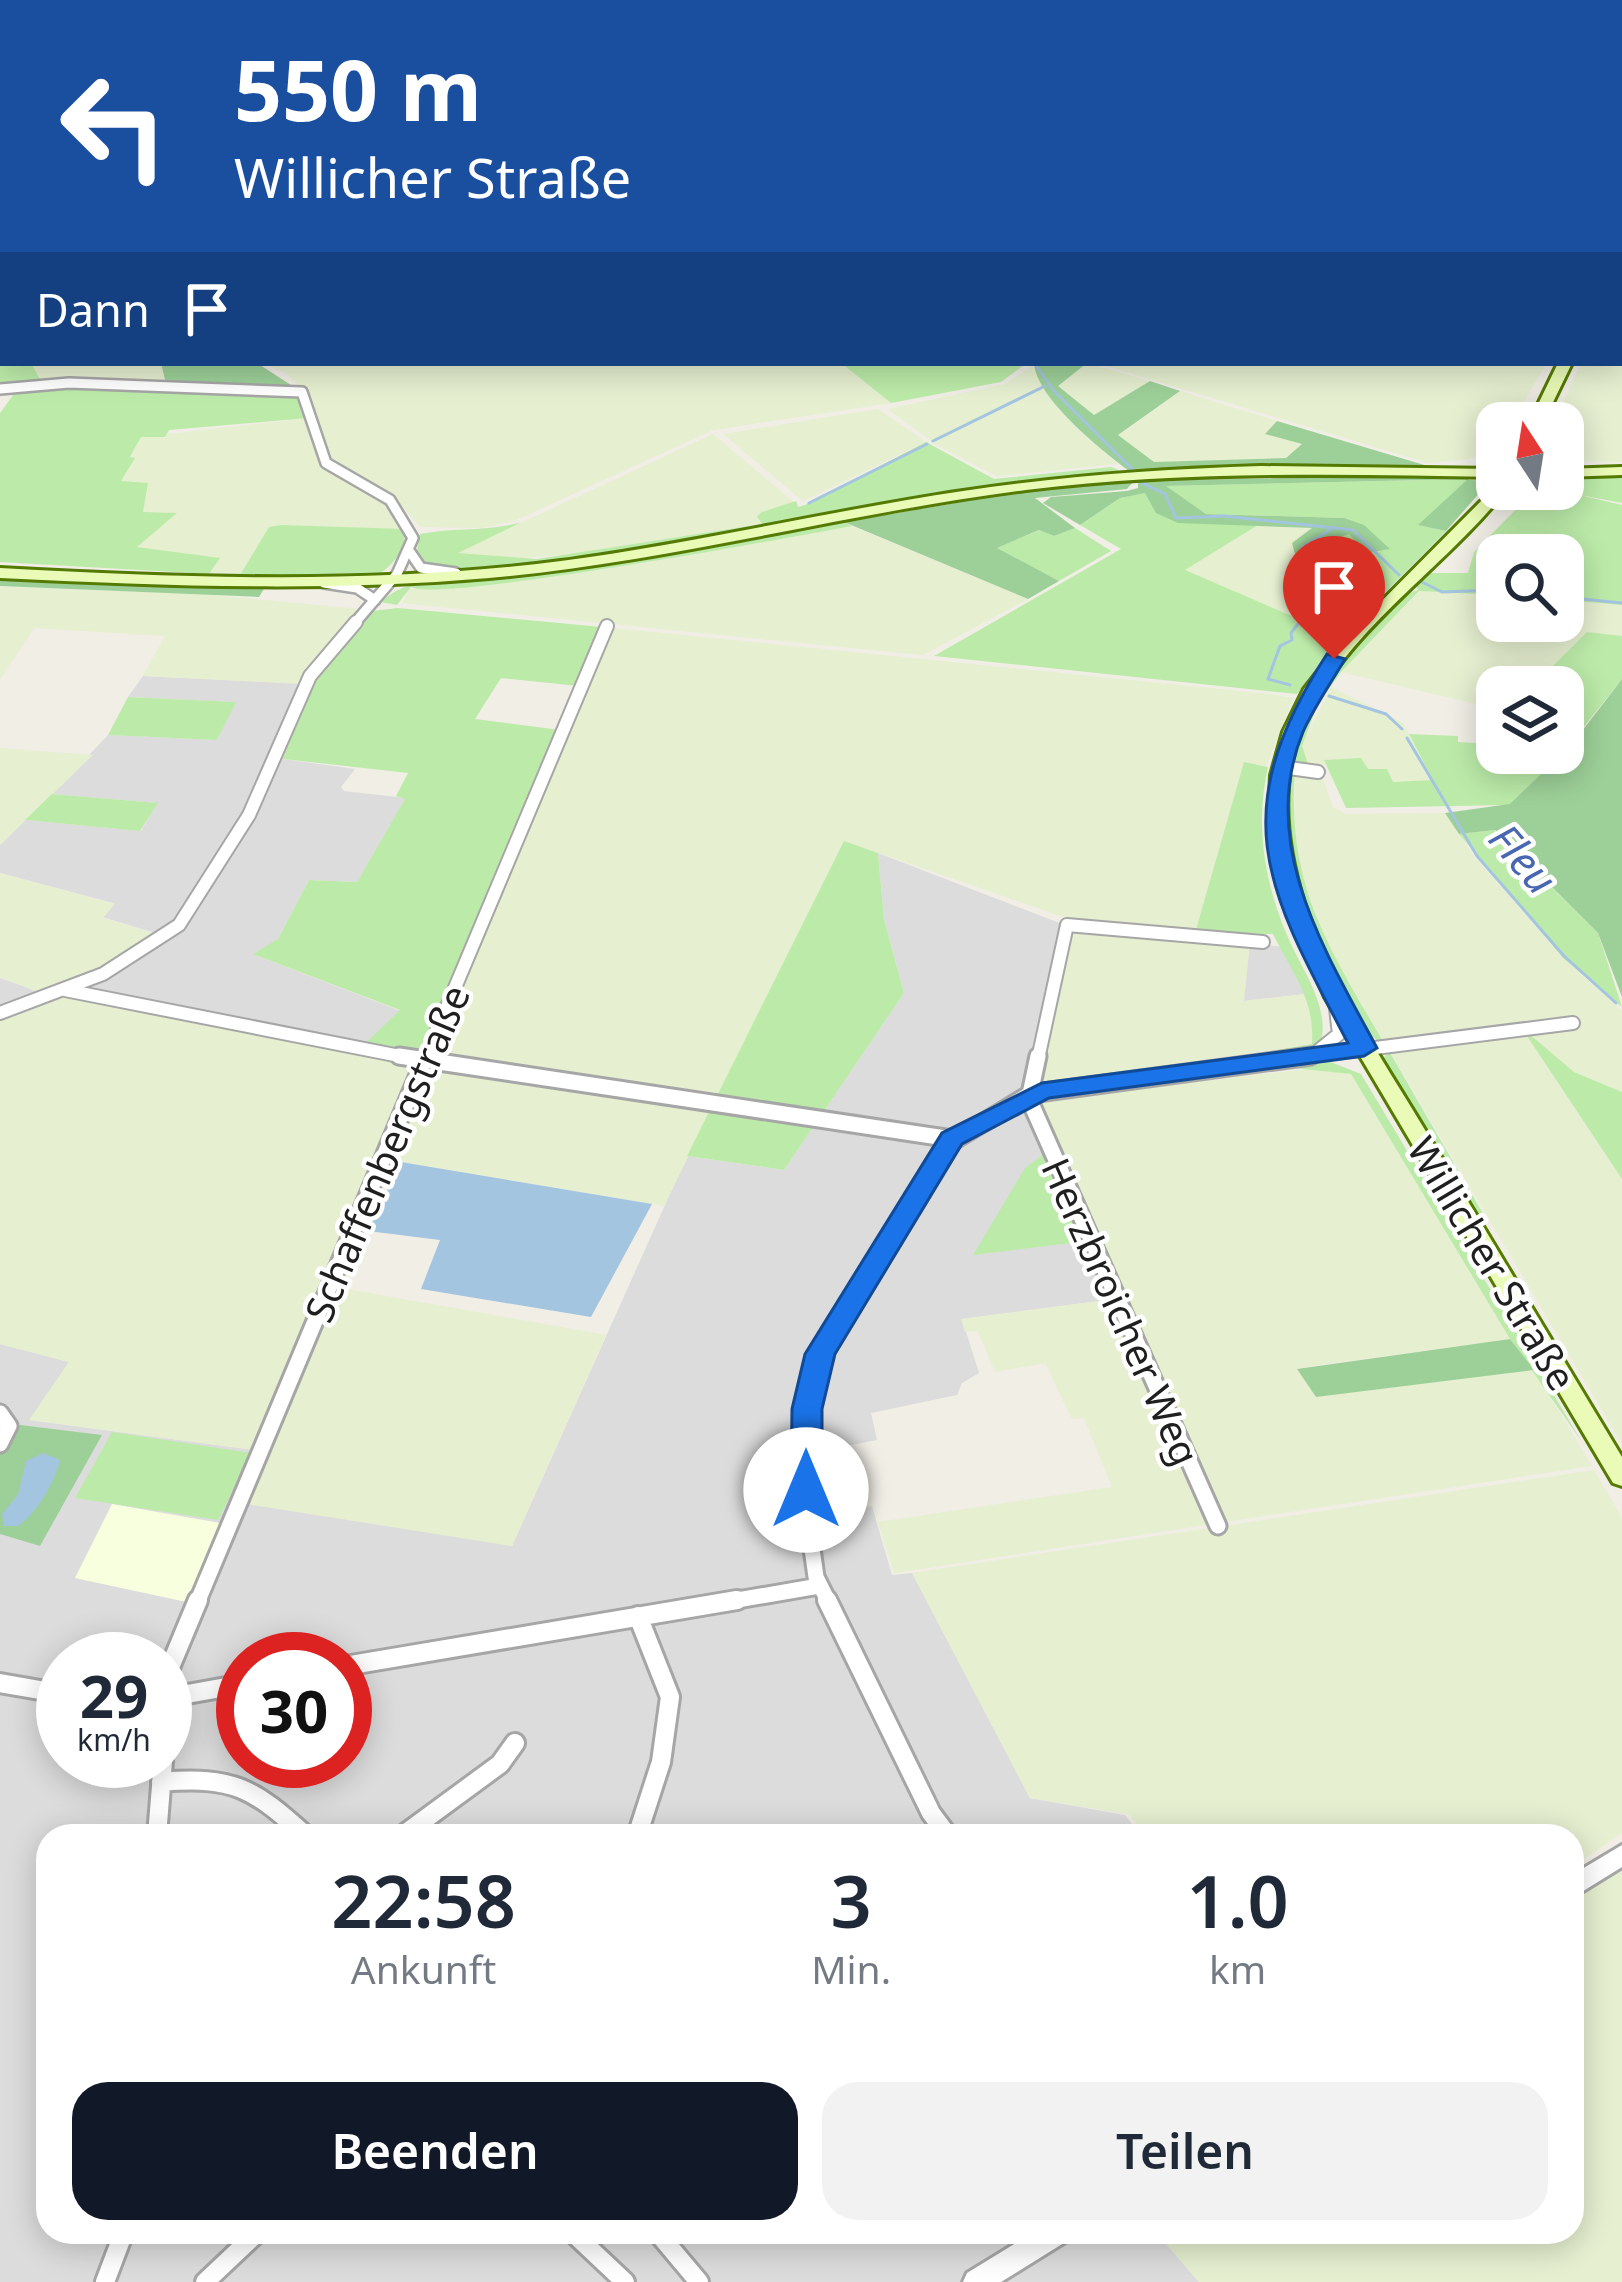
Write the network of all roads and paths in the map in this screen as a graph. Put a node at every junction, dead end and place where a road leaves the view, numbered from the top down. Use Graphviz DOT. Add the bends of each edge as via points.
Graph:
graph roads {
  1 [pos="1564,366"];
  2 [pos="0,389"];
  3 [pos="1546,402"];
  4 [pos="1476,468"];
  5 [pos="1476,468"];
  6 [pos="1415,471"];
  7 [pos="1584,471"];
  8 [pos="1622,471"];
  9 [pos="1483,510"];
  10 [pos="1487,510"];
  11 [pos="1477,518"];
  12 [pos="410,552"];
  13 [pos="0,573"];
  14 [pos="491,573"];
  15 [pos="392,580"];
  16 [pos="319,582"];
  17 [pos="375,600"];
  18 [pos="608,626"];
  19 [pos="1282,766"];
  20 [pos="1318,772"];
  21 [pos="1263,942"];
  22 [pos="65,990"];
  23 [pos="1334,998"];
  24 [pos="0,1013"];
  25 [pos="1573,1022"];
  26 [pos="1364,1048"];
  27 [pos="1303,1057"];
  28 [pos="424,1061"];
  29 [pos="1030,1094"];
  30 [pos="952,1138"];
  31 [pos="0,1413"];
  32 [pos="0,1444"];
  33 [pos="1622,1477"];
  34 [pos="1218,1526"];
  35 [pos="819,1586"];
  36 [pos="638,1616"];
  37 [pos="185,1632"];
  38 [pos="372,1661"];
  39 [pos="0,1683"];
  40 [pos="36,1689"];
  41 [pos="514,1743"];
  42 [pos="192,1779"];
  43 [pos="161,1788"];
  44 [pos="158,1824"];
  45 [pos="292,1824"];
  46 [pos="418,1824"];
  47 [pos="642,1824"];
  48 [pos="940,1824"];
  49 [pos="1622,1855"];
  50 [pos="1584,1880"];
  51 [pos="119,2244"];
  52 [pos="245,2244"];
  53 [pos="585,2244"];
  54 [pos="667,2244"];
  55 [pos="1039,2244"];
  56 [pos="105,2282"];
  57 [pos="205,2282"];
  58 [pos="625,2282"];
  59 [pos="699,2282"];
  60 [pos="977,2282"];
  1 -- 3 [label="main road"];
  2 -- 12 [label="street" via="69,383 302,392 326,463 393,501 412,529"];
  4 -- 6 [label="main road"];
  5 -- 6 [label="main road"];
  6 -- 14 [label="main road" via="1112,478"];
  7 -- 8 [label="main road"];
  9 -- 11 [label="main road, Willicher Straße"];
  10 -- 11 [label="main road"];
  11 -- 19 [label="main road, Willicher Straße" via="1324,672"];
  12 -- 14 [label="street" via="429,571"];
  12 -- 15 [label="street"];
  13 -- 16 [label="main road"];
  14 -- 15 [label="main road"];
  15 -- 16 [label="main road"];
  15 -- 17 [label="street"];
  16 -- 17 [label="street"];
  17 -- 22 [label="street" via="310,676 249,814 178,925"];
  18 -- 28 [label="street, Schaffenbergstraße"];
  19 -- 20 [label="street"];
  19 -- 23 [label="main road, Willicher Straße" via="1276,818 1284,880"];
  21 -- 29 [label="street" via="1067,925"];
  22 -- 24 [label="street"];
  22 -- 28 [label="street"];
  23 -- 26 [label="main road, Willicher Straße"];
  23 -- 27 [label="street" via="1337,1037"];
  25 -- 26 [label="street"];
  26 -- 27 [label="street"];
  26 -- 33 [label="main road, Willicher Straße"];
  27 -- 29 [label="street"];
  28 -- 30 [label="street"];
  28 -- 37 [label="street, Schaffenbergstraße"];
  29 -- 30 [label="street"];
  29 -- 34 [label="street, Herzbroicher Weg"];
  30 -- 35 [label="street" via="816,1365 806,1506"];
  31 -- 32 [label="street" via="9,1426"];
  35 -- 36 [label="street"];
  35 -- 48 [label="street"];
  36 -- 38 [label="street"];
  36 -- 47 [label="street" via="670,1697 662,1762"];
  39 -- 40 [label="street"];
  41 -- 46 [label="street" via="500,1764"];
  42 -- 45 [label="street" via="241,1781"];
  43 -- 44 [label="street"];
  49 -- 50 [label="street"];
  51 -- 56 [label="street"];
  52 -- 57 [label="street"];
  53 -- 58 [label="street"];
  54 -- 59 [label="street"];
  55 -- 60 [label="street"];
}
